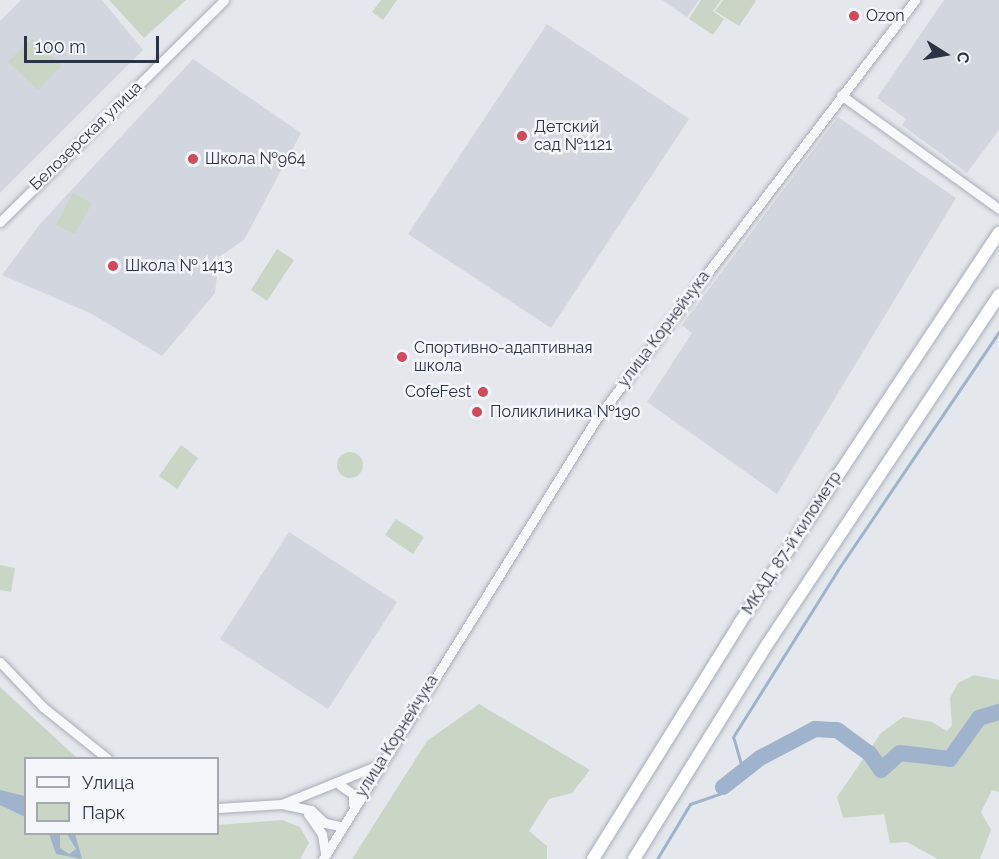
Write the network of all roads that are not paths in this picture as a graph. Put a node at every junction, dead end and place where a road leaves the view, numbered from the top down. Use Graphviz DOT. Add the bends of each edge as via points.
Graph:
graph roads {
  1 [pos="224,0"];
  2 [pos="915,0"];
  3 [pos="841,95"];
  4 [pos="999,209"];
  5 [pos="0,222"];
  6 [pos="999,233"];
  7 [pos="999,295"];
  8 [pos="0,662"];
  9 [pos="104,757"];
  10 [pos="378,765"];
  11 [pos="340,784"];
  12 [pos="282,804"];
  13 [pos="353,806"];
  14 [pos="219,808"];
  15 [pos="300,808"];
  16 [pos="341,826"];
  17 [pos="324,857"];
  18 [pos="594,859"];
  19 [pos="634,859"];
  1 -- 5 [label="street, Белозерская улица"];
  2 -- 3 [label="street, улица Корнейчука"];
  3 -- 4 [label="street"];
  3 -- 10 [label="street, улица Корнейчука" via="596,421"];
  6 -- 18 [label="highway, МКАД, 87-й километр" via="739,624"];
  7 -- 19 [label="highway" via="775,634"];
  8 -- 9 [label="street"];
  10 -- 11 [label="street"];
  10 -- 13 [label="street, улица Корнейчука"];
  11 -- 12 [label="street"];
  11 -- 13 [label="street" via="353,794"];
  12 -- 14 [label="street"];
  12 -- 15 [label="street"];
  13 -- 16 [label="street, улица Корнейчука"];
  15 -- 16 [label="street"];
  15 -- 17 [label="street" via="322,834"];
  16 -- 17 [label="street, улица Корнейчука"];
}
